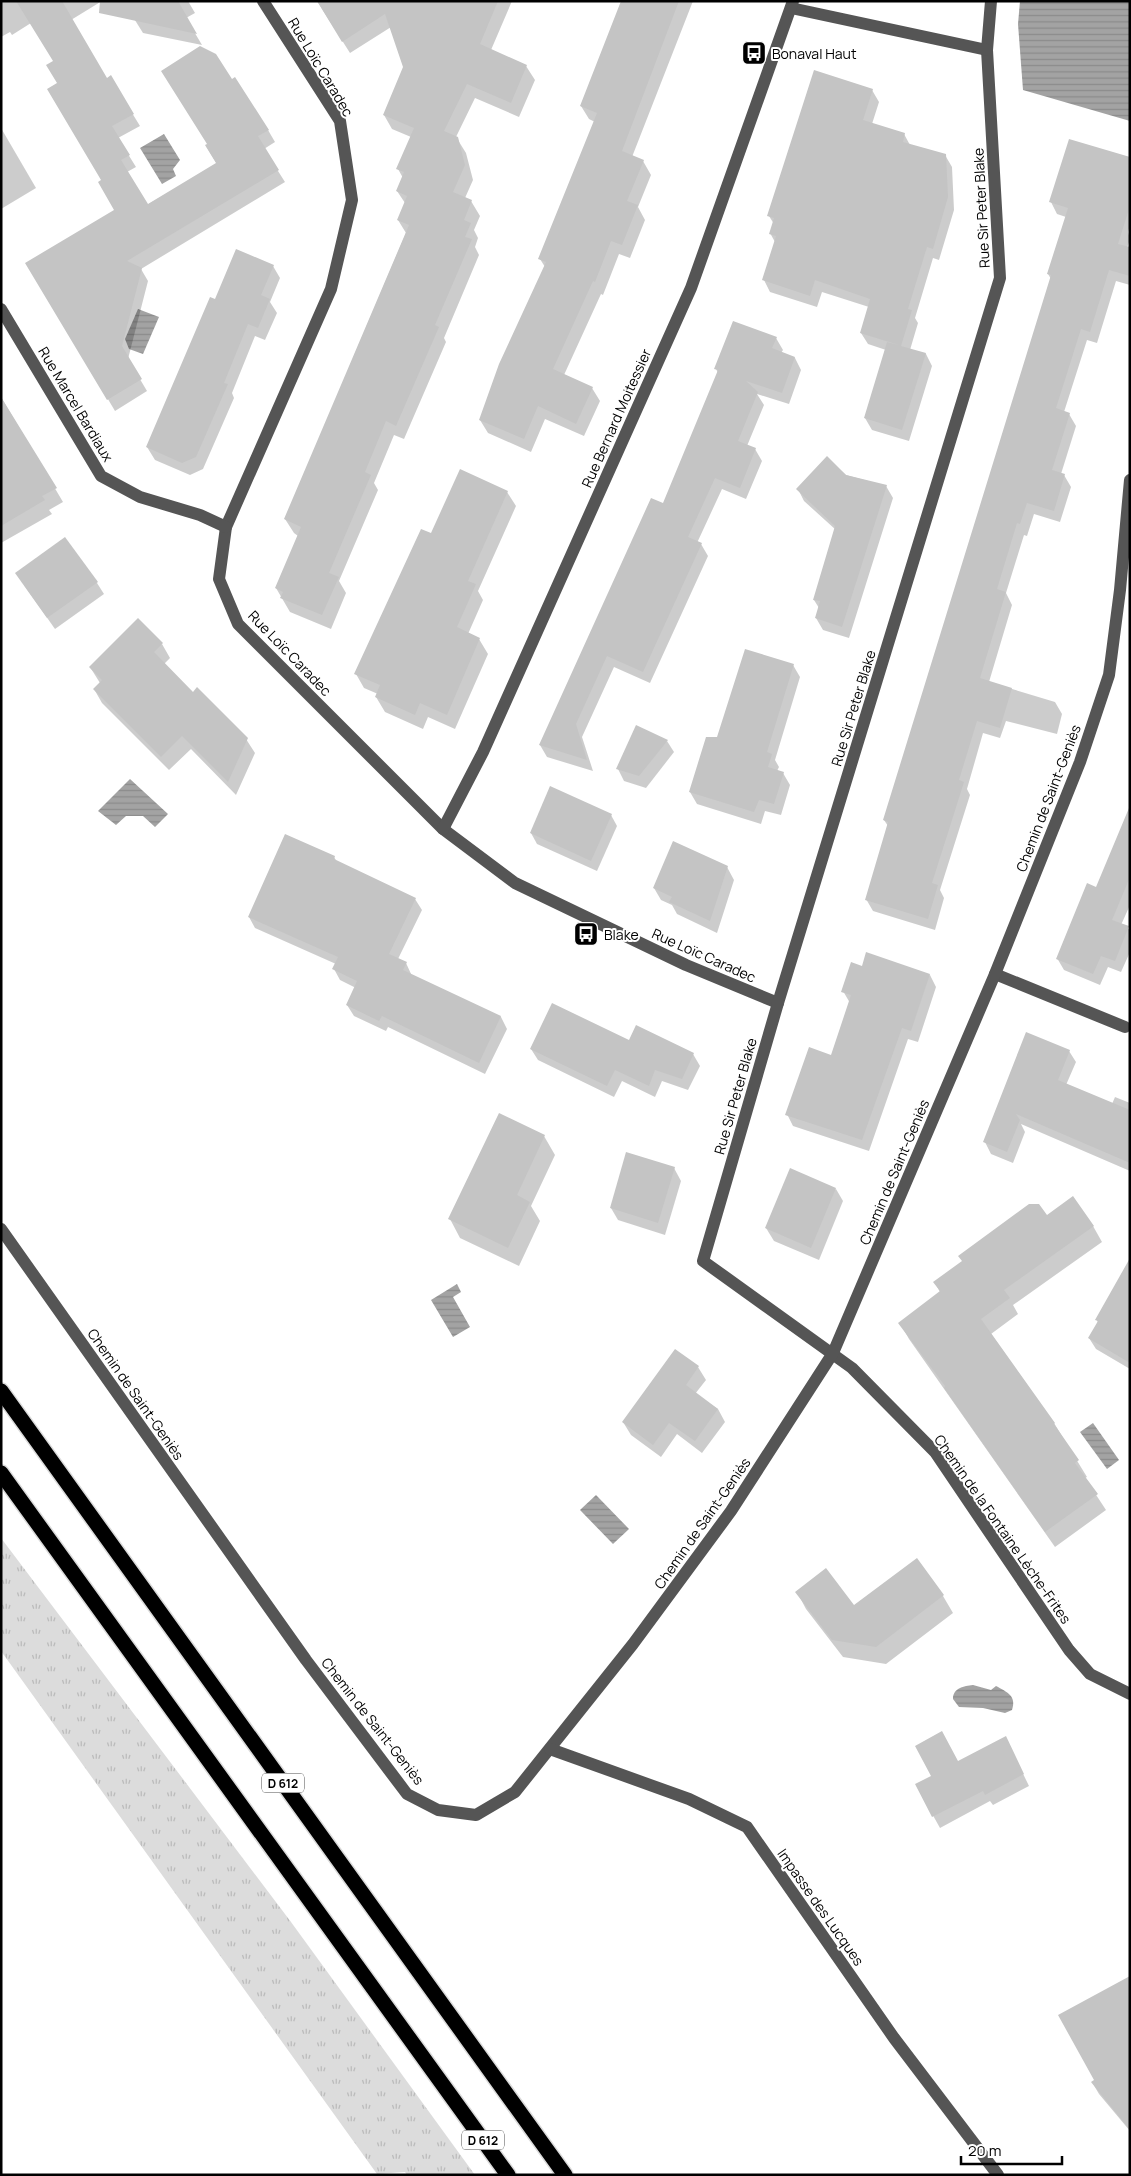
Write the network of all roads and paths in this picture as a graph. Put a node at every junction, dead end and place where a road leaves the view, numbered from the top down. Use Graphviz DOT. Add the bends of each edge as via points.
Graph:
graph roads {
  1 [pos="263,1"];
  2 [pos="991,1"];
  3 [pos="792,5"];
  4 [pos="987,50"];
  5 [pos="1,309"];
  6 [pos="1130,480"];
  7 [pos="226,527"];
  8 [pos="444,829"];
  9 [pos="995,974"];
  10 [pos="778,1003"];
  11 [pos="1125,1027"];
  12 [pos="1,1229"];
  13 [pos="834,1353"];
  14 [pos="1,1392"];
  15 [pos="1,1473"];
  16 [pos="1130,1694"];
  17 [pos="550,1749"];
  18 [pos="508,2175"];
  19 [pos="566,2175"];
  20 [pos="998,2175"];
  1 -- 7 [label="street, Rue Loïc Caradec" via="340,121 352,200 331,289"];
  2 -- 4 [label="street, Rue Sir Peter Blake"];
  3 -- 4 [label="street"];
  3 -- 8 [label="street, Rue Bernard Moitessier" via="691,288 483,752"];
  4 -- 10 [label="street, Rue Sir Peter Blake" via="1000,278"];
  5 -- 7 [label="street, Rue Marcel Bardiaux" via="102,476 140,497 200,515"];
  6 -- 9 [label="street, Chemin de Saint-Geniès" via="1109,675 1080,762"];
  7 -- 8 [label="street, Rue Loïc Caradec" via="219,579 238,624"];
  8 -- 10 [label="street, Rue Loïc Caradec" via="515,882 686,965"];
  9 -- 11 [label="street"];
  9 -- 13 [label="street, Chemin de Saint-Geniès"];
  10 -- 13 [label="street, Rue Sir Peter Blake" via="703,1261"];
  12 -- 17 [label="street, Chemin de Saint-Geniès" via="306,1660 407,1794 438,1810 476,1816 515,1792"];
  13 -- 16 [label="street, Chemin de la Fontaine Lèche-Frites" via="934,1452 1069,1650 1090,1674"];
  13 -- 17 [label="street, Chemin de Saint-Geniès" via="725,1519"];
  14 -- 19 [label="highway, D 612"];
  15 -- 18 [label="highway, D 612"];
  17 -- 20 [label="street, Impasse des Lucques" via="689,1799 747,1827 894,2038"];
}
